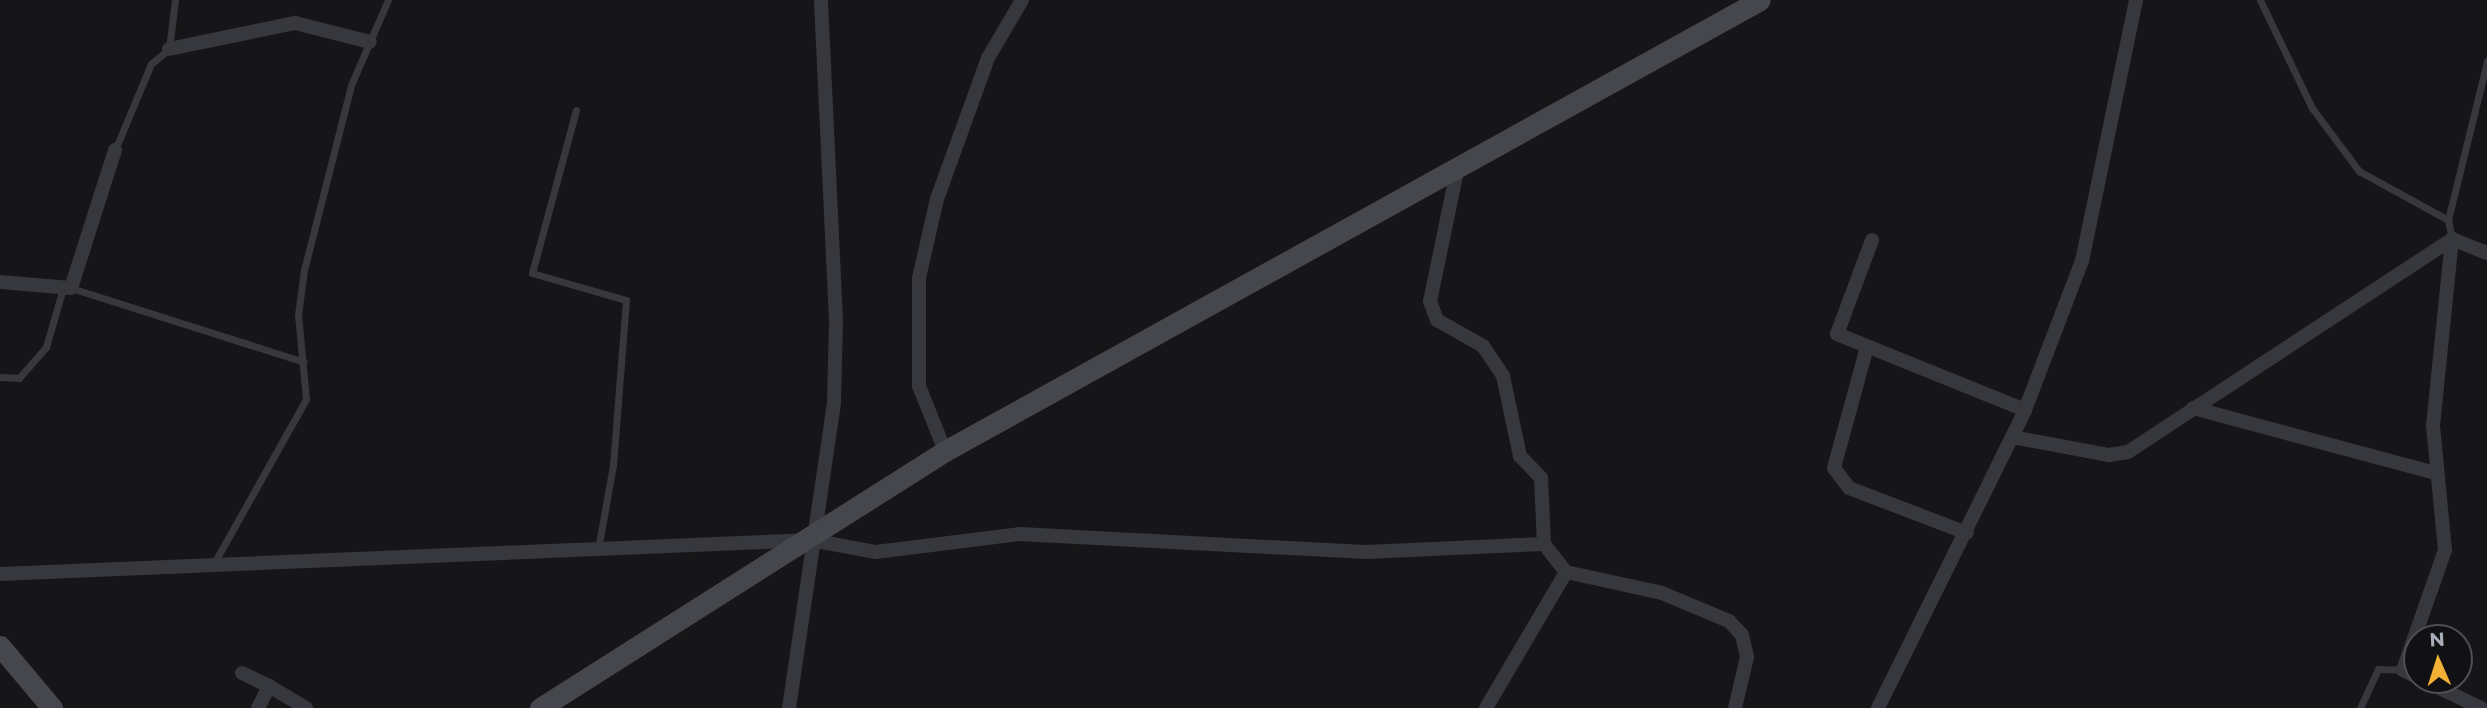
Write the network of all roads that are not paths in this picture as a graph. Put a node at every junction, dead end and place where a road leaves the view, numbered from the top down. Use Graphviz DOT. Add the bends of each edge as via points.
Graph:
graph roads {
  1 [pos="175,0"];
  2 [pos="388,0"];
  3 [pos="821,0"];
  4 [pos="1022,0"];
  5 [pos="1760,0"];
  6 [pos="2136,0"];
  7 [pos="2260,0"];
  8 [pos="370,42"];
  9 [pos="169,49"];
  10 [pos="2487,61"];
  11 [pos="576,110"];
  12 [pos="115,150"];
  13 [pos="1457,171"];
  14 [pos="2448,220"];
  15 [pos="2452,239"];
  16 [pos="1872,240"];
  17 [pos="2487,253"];
  18 [pos="0,282"];
  19 [pos="67,287"];
  20 [pos="1867,347"];
  21 [pos="304,362"];
  22 [pos="0,377"];
  23 [pos="2193,408"];
  24 [pos="2025,410"];
  25 [pos="2012,437"];
  26 [pos="945,452"];
  27 [pos="2436,473"];
  28 [pos="1967,533"];
  29 [pos="811,540"];
  30 [pos="1544,544"];
  31 [pos="597,552"];
  32 [pos="211,569"];
  33 [pos="1566,572"];
  34 [pos="0,574"];
  35 [pos="2419,624"];
  36 [pos="0,646"];
  37 [pos="2403,670"];
  38 [pos="242,673"];
  39 [pos="269,686"];
  40 [pos="2452,694"];
  41 [pos="52,708"];
  42 [pos="258,708"];
  43 [pos="306,708"];
  44 [pos="540,708"];
  45 [pos="789,708"];
  46 [pos="1486,708"];
  47 [pos="1735,708"];
  48 [pos="1878,708"];
  49 [pos="2360,708"];
  50 [pos="2481,708"];
  1 -- 9 [label="lane"];
  2 -- 8 [label="lane"];
  3 -- 29 [label="street" via="836,320 834,402"];
  4 -- 26 [label="street" via="988,58 936,199 919,278 919,386"];
  5 -- 13 [label="street"];
  6 -- 24 [label="street" via="2082,261"];
  7 -- 14 [label="lane" via="2312,108 2359,171"];
  8 -- 9 [label="street" via="295,23"];
  8 -- 21 [label="lane" via="351,85 304,270 298,315"];
  9 -- 12 [label="lane" via="151,64"];
  10 -- 14 [label="lane"];
  11 -- 31 [label="lane" via="532,273 626,300 613,465"];
  12 -- 19 [label="street"];
  13 -- 26 [label="street"];
  13 -- 30 [label="street" via="1430,301 1437,320 1483,346 1503,376 1520,456 1541,478"];
  14 -- 15 [label="lane"];
  15 -- 17 [label="street"];
  15 -- 23 [label="street"];
  15 -- 27 [label="street" via="2434,426"];
  16 -- 20 [label="street" via="1837,334"];
  18 -- 19 [label="street"];
  19 -- 21 [label="lane"];
  19 -- 22 [label="lane" via="46,347 19,378"];
  20 -- 24 [label="street"];
  20 -- 28 [label="street" via="1834,468 1849,488"];
  21 -- 32 [label="lane" via="302,412 273,451"];
  23 -- 25 [label="street" via="2118,453"];
  23 -- 27 [label="street"];
  24 -- 25 [label="street"];
  25 -- 28 [label="street"];
  26 -- 29 [label="street"];
  27 -- 35 [label="street" via="2445,550"];
  28 -- 48 [label="street"];
  29 -- 30 [label="street" via="876,552 1020,534 1366,552"];
  29 -- 31 [label="street"];
  29 -- 44 [label="street" via="567,685"];
  29 -- 45 [label="street"];
  30 -- 33 [label="street"];
  31 -- 32 [label="street"];
  32 -- 34 [label="street"];
  33 -- 46 [label="street"];
  33 -- 47 [label="street" via="1662,593 1729,621 1742,635 1748,657"];
  36 -- 41 [label="street"];
  37 -- 49 [label="lane" via="2378,669"];
  38 -- 39 [label="street"];
  39 -- 42 [label="street"];
  39 -- 43 [label="street"];
  40 -- 50 [label="street"];
}
